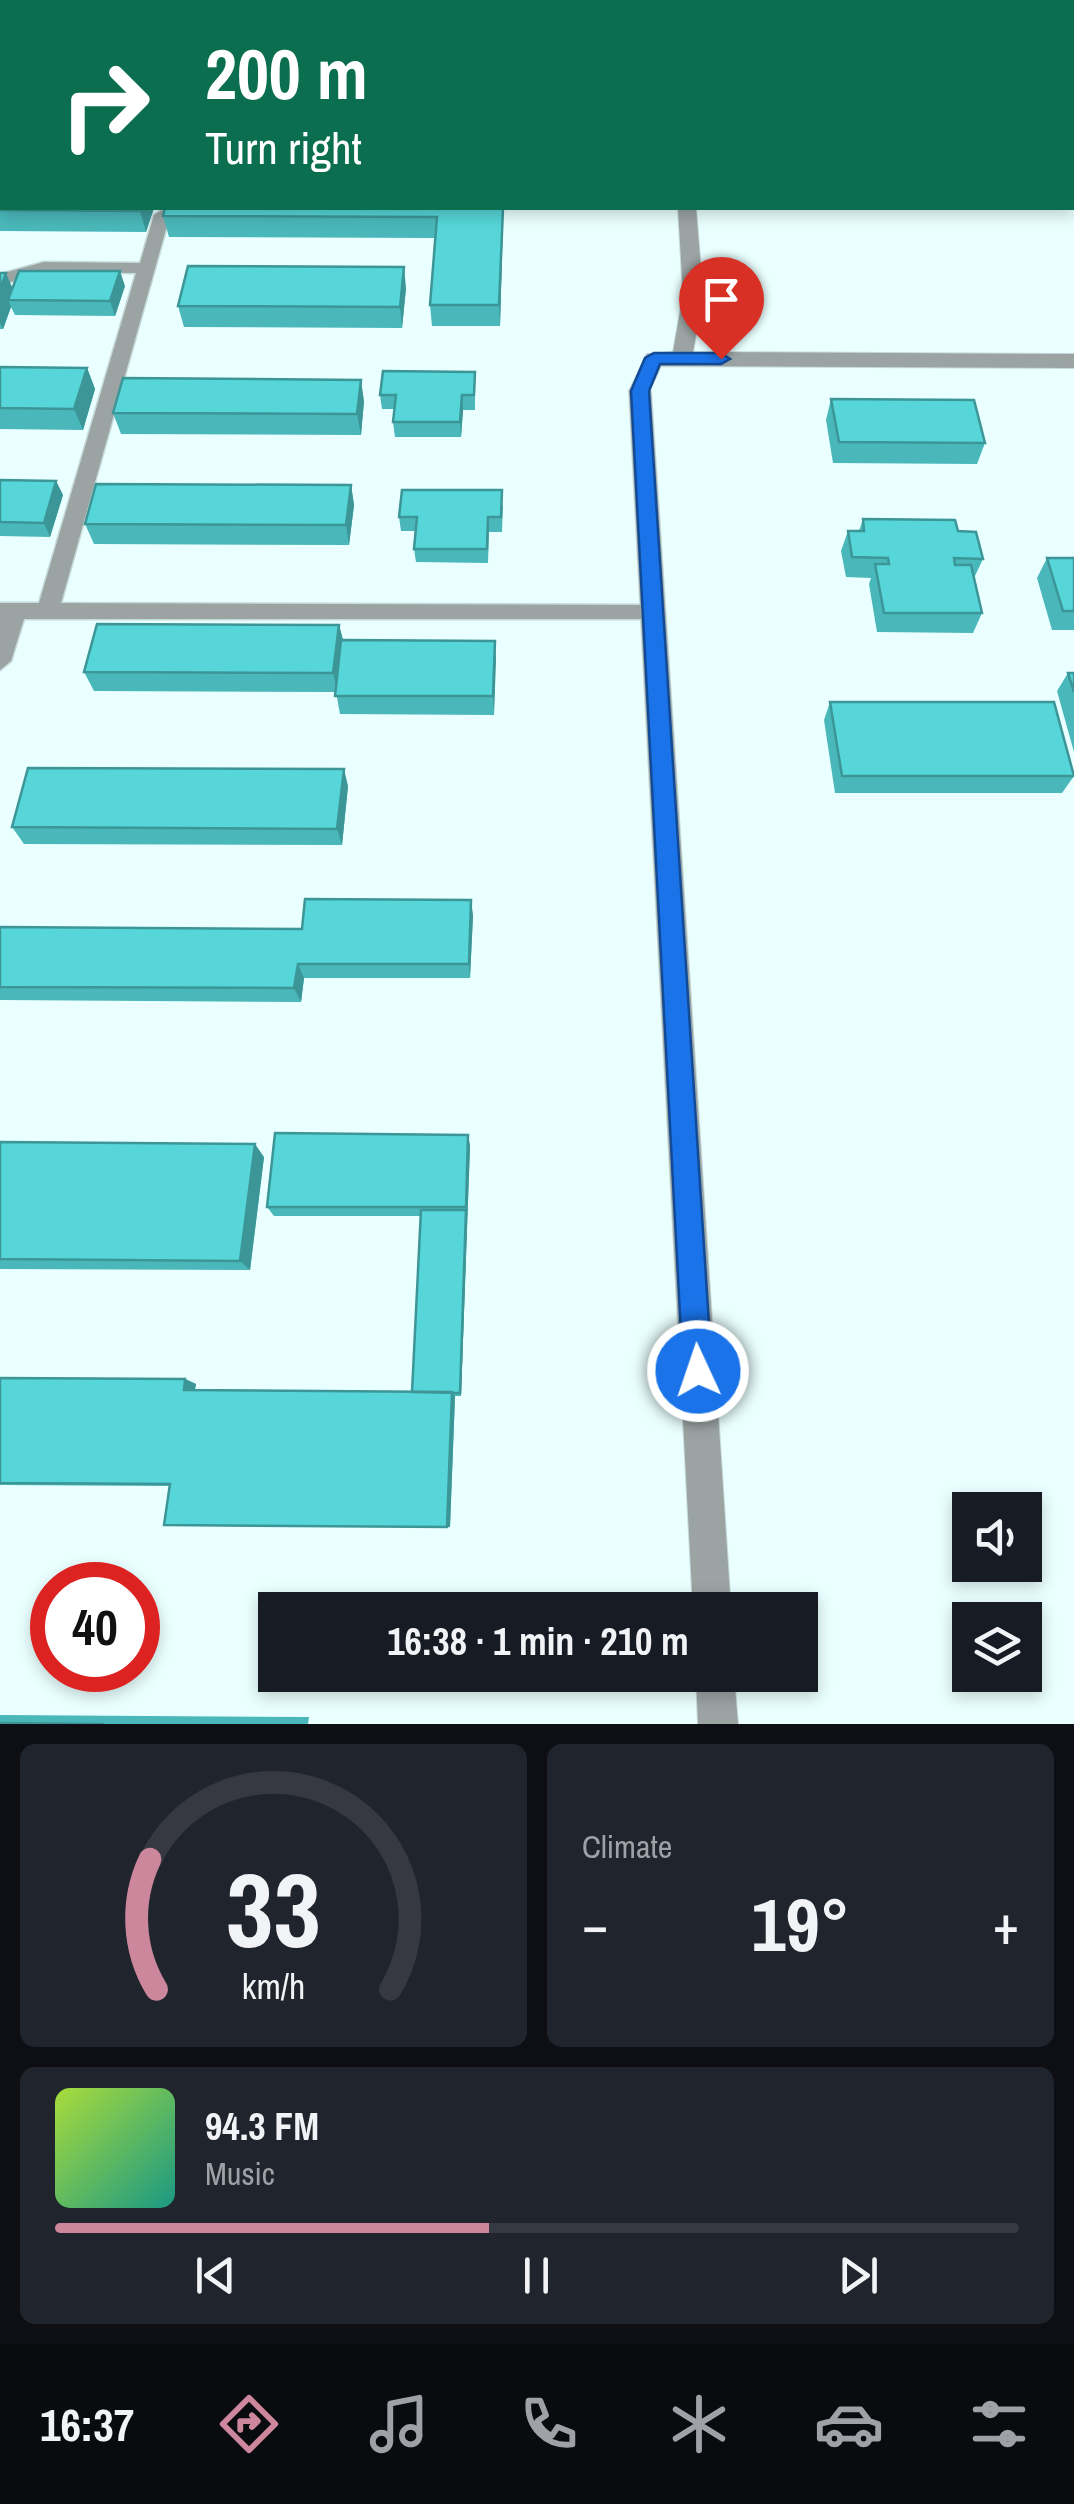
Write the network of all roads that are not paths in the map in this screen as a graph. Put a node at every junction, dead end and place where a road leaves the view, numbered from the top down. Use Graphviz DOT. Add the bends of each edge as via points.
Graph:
graph roads {
  1 [pos="686,210"];
  2 [pos="162,215"];
  3 [pos="147,268"];
  4 [pos="0,280"];
  5 [pos="682,358"];
  6 [pos="1074,361"];
  7 [pos="8,611"];
  8 [pos="48,611"];
  9 [pos="653,613"];
  10 [pos="0,661"];
  11 [pos="711,1592"];
  12 [pos="717,1692"];
  13 [pos="718,1724"];
  1 -- 5 [label="street" via="693,295"];
  2 -- 3 [label="lane"];
  3 -- 4 [label="lane" via="44,267"];
  3 -- 8 [label="lane"];
  5 -- 6 [label="street"];
  5 -- 9 [label="street" via="654,358 640,391"];
  7 -- 8 [label="lane"];
  7 -- 10 [label="lane"];
  8 -- 9 [label="lane"];
  9 -- 11 [label="street"];
  12 -- 13 [label="street"];
}
